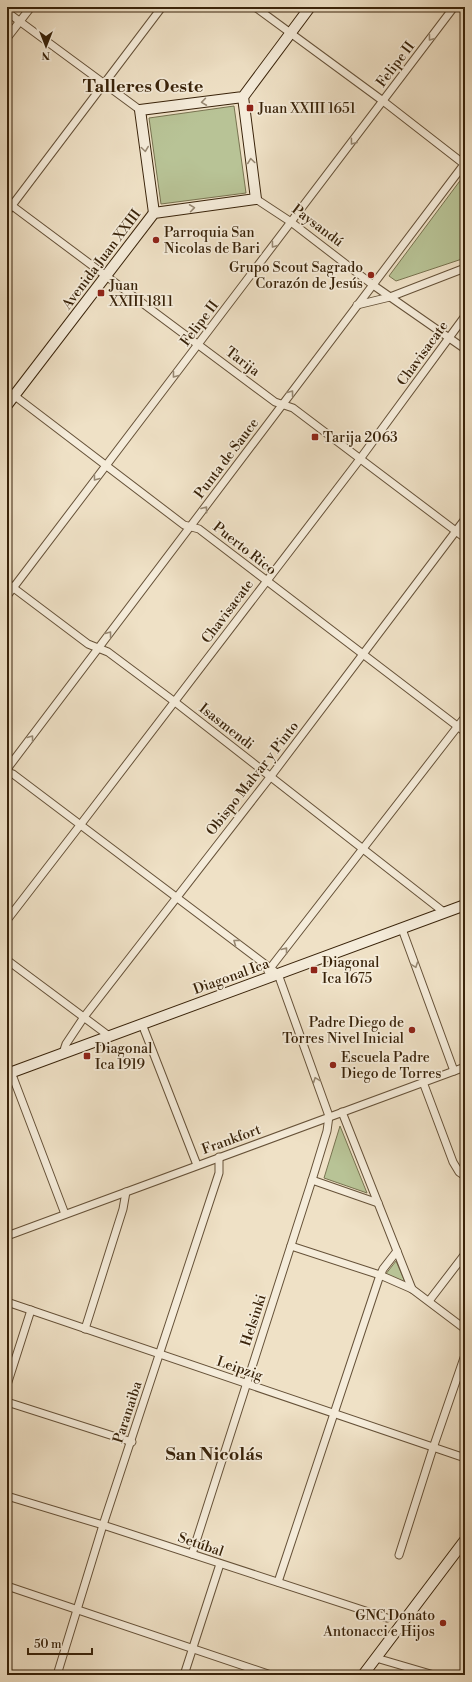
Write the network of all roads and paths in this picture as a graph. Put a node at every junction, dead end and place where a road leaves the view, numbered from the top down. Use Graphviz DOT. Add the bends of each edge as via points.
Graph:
graph roads {
  1 [pos="31,7"];
  2 [pos="162,7"];
  3 [pos="255,7"];
  4 [pos="310,7"];
  5 [pos="454,7"];
  6 [pos="7,12"];
  7 [pos="20,21"];
  8 [pos="290,33"];
  9 [pos="7,38"];
  10 [pos="105,83"];
  11 [pos="243,97"];
  12 [pos="383,101"];
  13 [pos="140,110"];
  14 [pos="465,163"];
  15 [pos="256,199"];
  16 [pos="10,204"];
  17 [pos="7,212"];
  18 [pos="154,213"];
  19 [pos="291,222"];
  20 [pos="465,268"];
  21 [pos="106,275"];
  22 [pos="373,285"];
  23 [pos="390,297"];
  24 [pos="357,305"];
  25 [pos="465,316"];
  26 [pos="450,338"];
  27 [pos="199,344"];
  28 [pos="465,349"];
  29 [pos="11,393"];
  30 [pos="7,405"];
  31 [pos="283,405"];
  32 [pos="360,459"];
  33 [pos="105,466"];
  34 [pos="465,519"];
  35 [pos="191,527"];
  36 [pos="456,531"];
  37 [pos="465,538"];
  38 [pos="266,581"];
  39 [pos="10,586"];
  40 [pos="7,596"];
  41 [pos="98,648"];
  42 [pos="363,654"];
  43 [pos="174,702"];
  44 [pos="465,717"];
  45 [pos="458,726"];
  46 [pos="465,732"];
  47 [pos="7,770"];
  48 [pos="271,776"];
  49 [pos="81,824"];
  50 [pos="364,849"];
  51 [pos="176,898"];
  52 [pos="465,905"];
  53 [pos="445,913"];
  54 [pos="7,920"];
  55 [pos="402,929"];
  56 [pos="7,960"];
  57 [pos="275,971"];
  58 [pos="84,1017"];
  59 [pos="142,1024"];
  60 [pos="109,1036"];
  61 [pos="63,1053"];
  62 [pos="465,1067"];
  63 [pos="454,1071"];
  64 [pos="9,1073"];
  65 [pos="423,1082"];
  66 [pos="342,1112"];
  67 [pos="329,1116"];
  68 [pos="219,1157"];
  69 [pos="197,1165"];
  70 [pos="465,1176"];
  71 [pos="312,1180"];
  72 [pos="126,1192"];
  73 [pos="378,1203"];
  74 [pos="65,1214"];
  75 [pos="7,1236"];
  76 [pos="291,1246"];
  77 [pos="397,1251"];
  78 [pos="465,1254"];
  79 [pos="380,1275"];
  80 [pos="412,1289"];
  81 [pos="429,1301"];
  82 [pos="7,1302"];
  83 [pos="31,1310"];
  84 [pos="85,1329"];
  85 [pos="465,1329"];
  86 [pos="159,1354"];
  87 [pos="465,1355"];
  88 [pos="246,1383"];
  89 [pos="7,1385"];
  90 [pos="7,1402"];
  91 [pos="334,1413"];
  92 [pos="132,1442"];
  93 [pos="433,1448"];
  94 [pos="465,1458"];
  95 [pos="7,1496"];
  96 [pos="103,1525"];
  97 [pos="465,1540"];
  98 [pos="192,1554"];
  99 [pos="398,1555"];
  100 [pos="220,1564"];
  101 [pos="278,1582"];
  102 [pos="7,1586"];
  103 [pos="77,1610"];
  104 [pos="387,1618"];
  105 [pos="192,1649"];
  106 [pos="376,1658"];
  107 [pos="57,1675"];
  108 [pos="184,1675"];
  109 [pos="271,1675"];
  110 [pos="363,1675"];
  111 [pos="434,1675"];
  1 -- 7 [label="street"];
  2 -- 10 [label="street"];
  3 -- 8 [label="street"];
  4 -- 8 [label="main road"];
  5 -- 12 [label="street, Felipe II, one-way"];
  6 -- 7 [label="street"];
  7 -- 9 [label="street"];
  7 -- 10 [label="street"];
  8 -- 11 [label="main road"];
  8 -- 12 [label="street"];
  10 -- 13 [label="street"];
  10 -- 16 [label="street"];
  11 -- 13 [label="main road, one-way"];
  15 -- 11 [label="main road, one-way"];
  12 -- 14 [label="street"];
  12 -- 19 [label="street, Felipe II, one-way"];
  13 -- 18 [label="main road, one-way"];
  14 -- 22 [label="street, Punta de Sauce"];
  18 -- 15 [label="main road, Avenida Juan XXIII, one-way"];
  15 -- 19 [label="street, Paysandú"];
  16 -- 17 [label="street"];
  16 -- 21 [label="street, Tarija"];
  18 -- 21 [label="main road, Avenida Juan XXIII"];
  19 -- 22 [label="street, Paysandú"];
  19 -- 27 [label="street, Felipe II, one-way"];
  20 -- 23 [label="street"];
  21 -- 27 [label="street, Tarija"];
  21 -- 29 [label="main road, Avenida Juan XXIII"];
  22 -- 23 [label="street, Paysandú"];
  22 -- 24 [label="street, Punta de Sauce"];
  23 -- 24 [label="street"];
  23 -- 26 [label="street, Paysandú"];
  31 -- 24 [label="street, Punta de Sauce, one-way"];
  25 -- 26 [label="street, Chavisacate"];
  26 -- 28 [label="street, Paysandú"];
  26 -- 32 [label="street, Chavisacate"];
  27 -- 31 [label="street, Tarija" via="275,402"];
  27 -- 33 [label="street, Felipe II, one-way"];
  29 -- 30 [label="main road, Avenida Juan XXIII"];
  29 -- 33 [label="street, Puerto Rico"];
  31 -- 32 [label="street, Tarija" via="293,408"];
  35 -- 31 [label="street, Punta de Sauce, one-way"];
  32 -- 36 [label="street, Tarija"];
  32 -- 38 [label="street, Chavisacate"];
  33 -- 35 [label="street, Puerto Rico" via="184,526"];
  33 -- 39 [label="street, Felipe II, one-way"];
  34 -- 36 [label="street, Obispo Malvar y Pinto"];
  35 -- 38 [label="street, Puerto Rico" via="199,529"];
  41 -- 35 [label="street, Punta de Sauce, one-way"];
  36 -- 37 [label="street, Tarija"];
  36 -- 42 [label="street, Obispo Malvar y Pinto"];
  38 -- 42 [label="street, Puerto Rico"];
  38 -- 43 [label="street, Chavisacate"];
  39 -- 40 [label="street, Felipe II"];
  39 -- 41 [label="street, Isasmendi" via="88,644"];
  41 -- 43 [label="street, Isasmendi" via="108,652"];
  47 -- 41 [label="street, Punta de Sauce, one-way"];
  42 -- 45 [label="street, Puerto Rico"];
  42 -- 48 [label="street, Obispo Malvar y Pinto"];
  43 -- 48 [label="street, Isasmendi"];
  43 -- 49 [label="street, Chavisacate"];
  44 -- 45 [label="street"];
  45 -- 46 [label="street, Puerto Rico"];
  45 -- 50 [label="street"];
  47 -- 49 [label="street"];
  48 -- 50 [label="street, Isasmendi"];
  48 -- 51 [label="street, Obispo Malvar y Pinto"];
  49 -- 51 [label="street"];
  49 -- 54 [label="street, Chavisacate"];
  50 -- 53 [label="street, Isasmendi"];
  57 -- 50 [label="street, one-way"];
  57 -- 51 [label="street, one-way"];
  51 -- 58 [label="street, Obispo Malvar y Pinto"];
  52 -- 53 [label="main road, Diagonal Ica"];
  53 -- 55 [label="main road, Diagonal Ica"];
  55 -- 57 [label="main road, Diagonal Ica"];
  55 -- 63 [label="street, one-way"];
  56 -- 58 [label="street"];
  57 -- 59 [label="main road, Diagonal Ica" via="261,980"];
  67 -- 57 [label="street, one-way"];
  58 -- 60 [label="street"];
  58 -- 61 [label="street, Obispo Malvar y Pinto"];
  59 -- 60 [label="main road, Diagonal Ica"];
  59 -- 69 [label="street"];
  60 -- 61 [label="main road, Diagonal Ica"];
  61 -- 64 [label="main road, Diagonal Ica"];
  62 -- 63 [label="street, Frankfort"];
  63 -- 65 [label="street, Frankfort"];
  64 -- 74 [label="street"];
  65 -- 66 [label="street, Frankfort"];
  65 -- 70 [label="street" via="452,1162"];
  66 -- 67 [label="street, Frankfort"];
  66 -- 73 [label="street"];
  67 -- 68 [label="street, Frankfort"];
  67 -- 71 [label="street, Helsinki"];
  68 -- 69 [label="street, Frankfort"];
  68 -- 86 [label="street, Paranaiba" via="219,1173"];
  69 -- 72 [label="street, Frankfort"];
  71 -- 73 [label="street"];
  71 -- 76 [label="street, Helsinki"];
  72 -- 74 [label="street, Frankfort"];
  72 -- 84 [label="street" via="123,1210"];
  73 -- 77 [label="street"];
  74 -- 75 [label="street, Frankfort"];
  76 -- 79 [label="street"];
  76 -- 88 [label="street, Helsinki"];
  77 -- 79 [label="street"];
  77 -- 80 [label="street"];
  78 -- 81 [label="street"];
  79 -- 80 [label="street"];
  79 -- 91 [label="street"];
  80 -- 81 [label="street"];
  81 -- 85 [label="street"];
  82 -- 83 [label="street, Leipzig"];
  83 -- 84 [label="street, Leipzig"];
  83 -- 89 [label="street"];
  84 -- 86 [label="street, Leipzig"];
  86 -- 88 [label="street, Leipzig"];
  86 -- 92 [label="street, Paranaiba"];
  87 -- 93 [label="street"];
  88 -- 91 [label="street, Leipzig"];
  88 -- 98 [label="street, Helsinki"];
  90 -- 92 [label="street"];
  91 -- 93 [label="street, Leipzig"];
  91 -- 101 [label="street"];
  92 -- 96 [label="street, Paranaiba"];
  93 -- 94 [label="street, Leipzig"];
  93 -- 99 [label="street"];
  95 -- 96 [label="street, Setúbal"];
  96 -- 98 [label="street, Setúbal"];
  96 -- 103 [label="street, Paranaiba"];
  97 -- 106 [label="main road"];
  98 -- 100 [label="street, Setúbal"];
  100 -- 101 [label="street, Setúbal"];
  100 -- 105 [label="street"];
  101 -- 104 [label="street, Setúbal"];
  102 -- 103 [label="street"];
  103 -- 105 [label="street"];
  103 -- 107 [label="street, Paranaiba"];
  105 -- 108 [label="street"];
  105 -- 109 [label="street"];
  106 -- 110 [label="main road"];
  106 -- 111 [label="street"];
}
